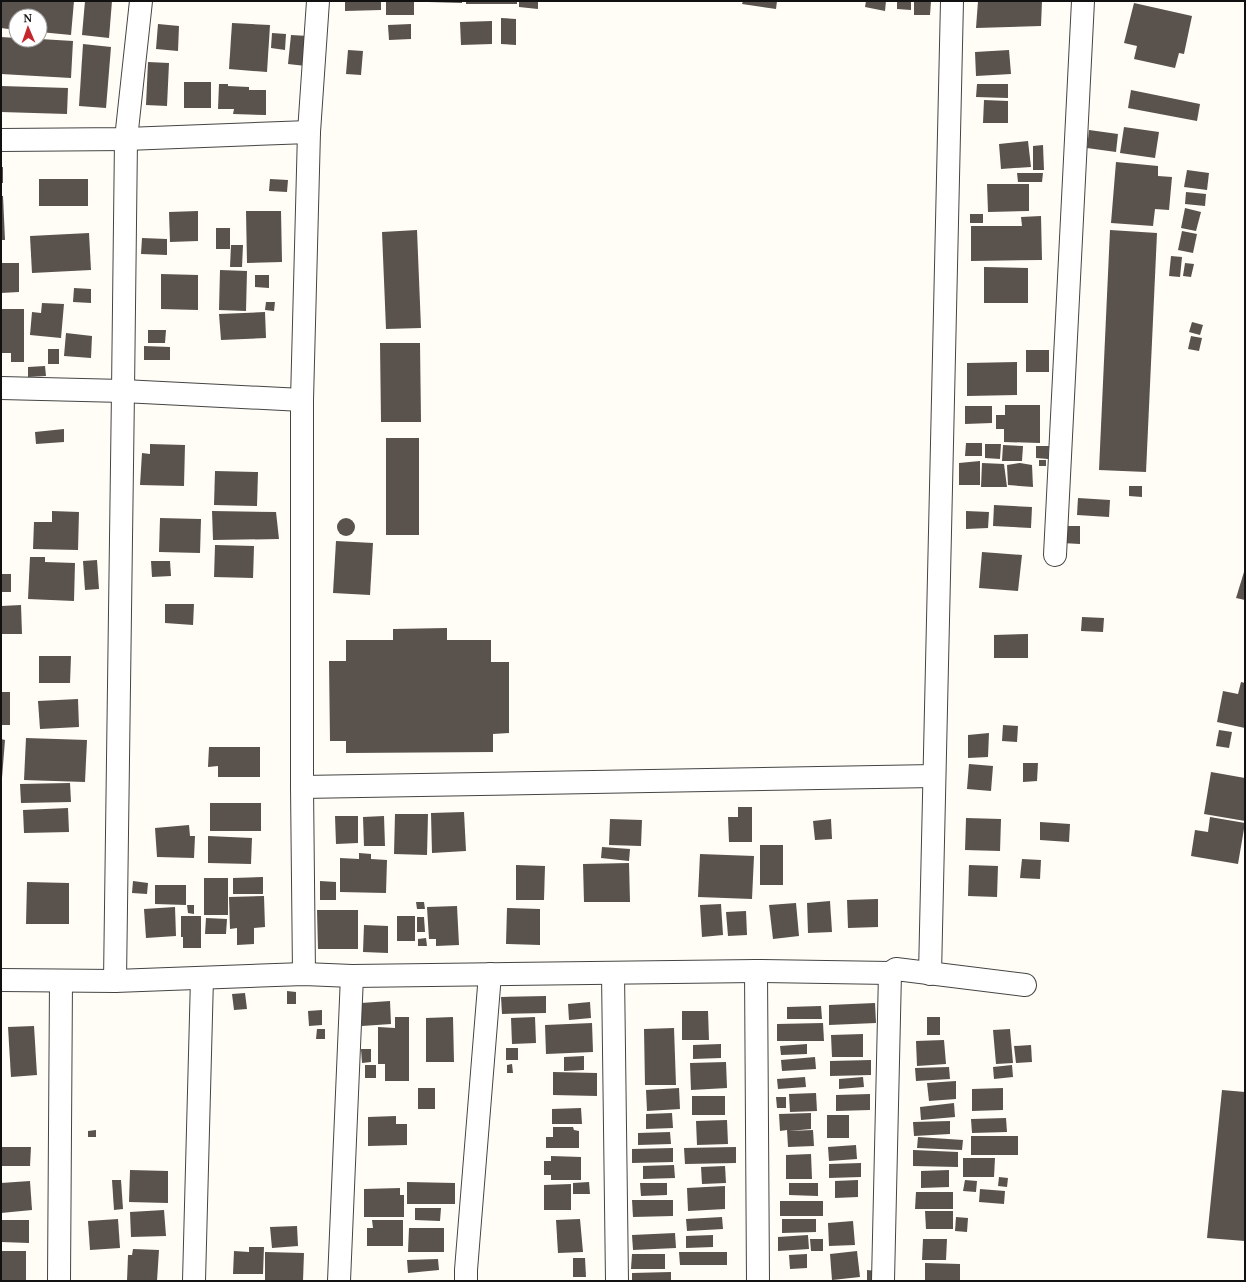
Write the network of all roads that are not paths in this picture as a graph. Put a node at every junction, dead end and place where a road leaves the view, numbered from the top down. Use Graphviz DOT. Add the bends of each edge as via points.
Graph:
graph roads {
  1 [pos="142,1"];
  2 [pos="318,1"];
  3 [pos="952,1"];
  4 [pos="1083,1"];
  5 [pos="309,132"];
  6 [pos="126,139"];
  7 [pos="1,140"];
  8 [pos="1,388"];
  9 [pos="124,391"];
  10 [pos="302,400"];
  11 [pos="1055,555"];
  12 [pos="934,776"];
  13 [pos="302,787"];
  14 [pos="756,971"];
  15 [pos="890,972"];
  16 [pos="613,973"];
  17 [pos="304,974"];
  18 [pos="490,974"];
  19 [pos="930,974"];
  20 [pos="352,976"];
  21 [pos="202,978"];
  22 [pos="1,980"];
  23 [pos="61,981"];
  24 [pos="115,981"];
  25 [pos="1025,985"];
  26 [pos="59,1281"];
  27 [pos="194,1281"];
  28 [pos="339,1281"];
  29 [pos="466,1281"];
  30 [pos="617,1281"];
  31 [pos="758,1281"];
  32 [pos="883,1281"];
  1 -- 6 [label="street"];
  2 -- 5 [label="street"];
  3 -- 12 [label="street"];
  4 -- 11 [label="street"];
  5 -- 6 [label="street"];
  5 -- 10 [label="street"];
  6 -- 7 [label="street"];
  6 -- 9 [label="street"];
  8 -- 9 [label="street"];
  9 -- 10 [label="street"];
  9 -- 24 [label="street"];
  10 -- 13 [label="street"];
  12 -- 13 [label="street"];
  12 -- 19 [label="street"];
  13 -- 17 [label="street"];
  14 -- 15 [label="street"];
  14 -- 16 [label="street"];
  14 -- 31 [label="street"];
  15 -- 19 [label="street" via="896,969"];
  15 -- 32 [label="street"];
  16 -- 18 [label="street"];
  16 -- 30 [label="street"];
  17 -- 20 [label="street"];
  17 -- 21 [label="street"];
  18 -- 20 [label="street"];
  18 -- 29 [label="street"];
  19 -- 25 [label="street"];
  20 -- 28 [label="street"];
  21 -- 24 [label="street"];
  21 -- 27 [label="street"];
  22 -- 23 [label="street"];
  23 -- 24 [label="street"];
  23 -- 26 [label="street"];
}
